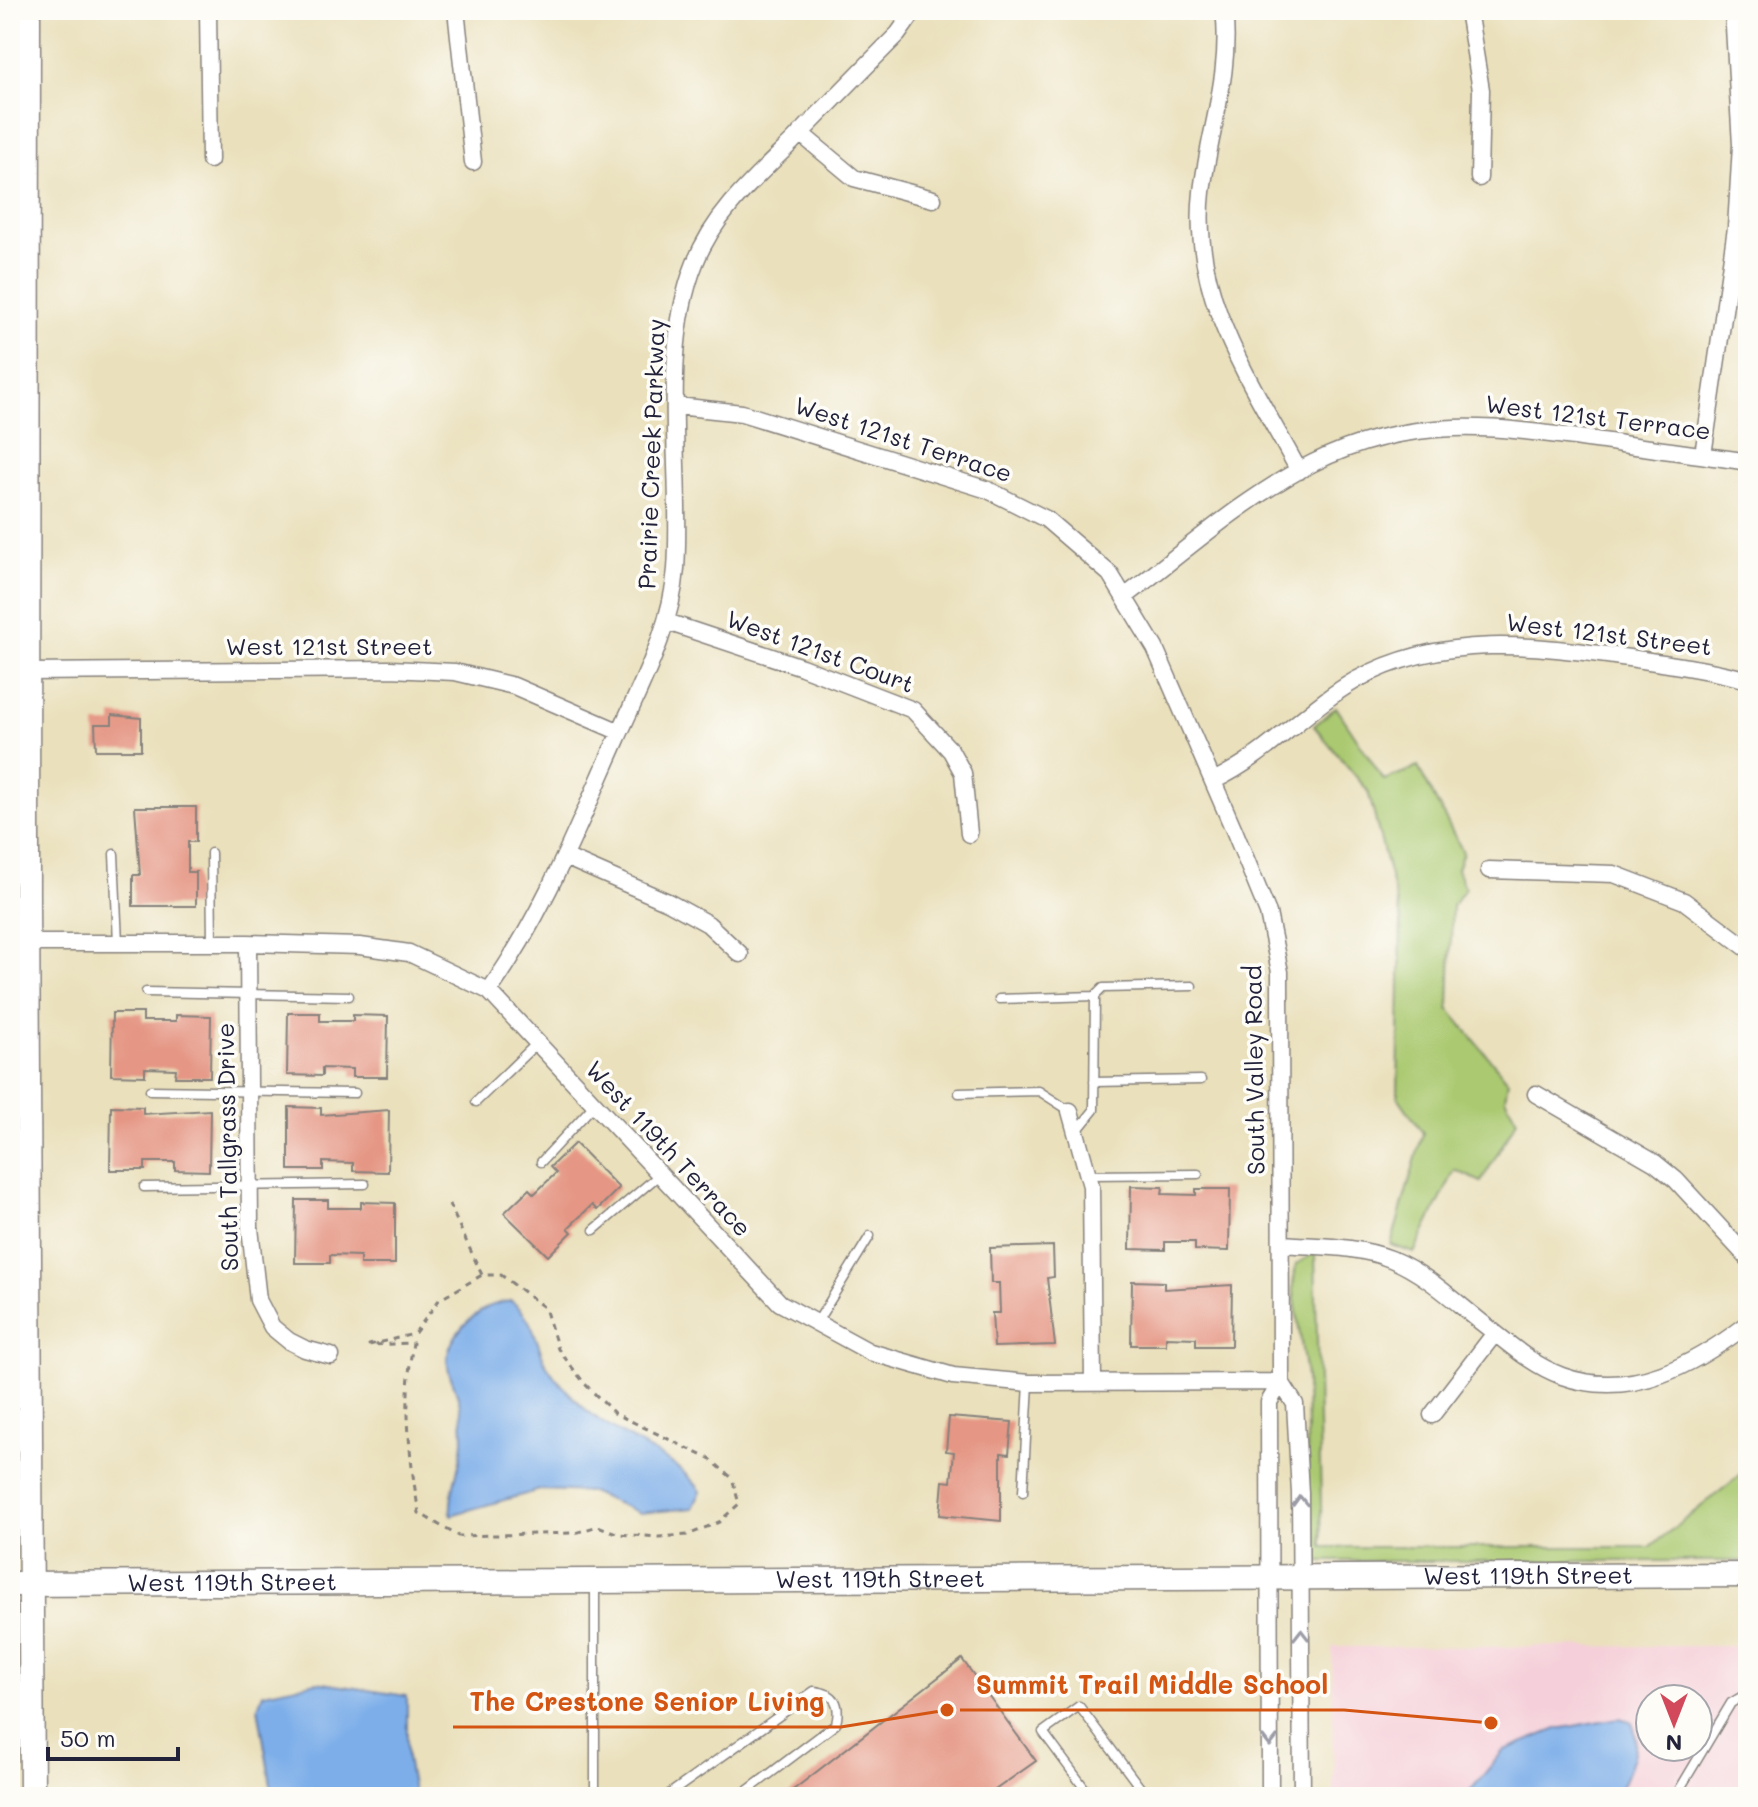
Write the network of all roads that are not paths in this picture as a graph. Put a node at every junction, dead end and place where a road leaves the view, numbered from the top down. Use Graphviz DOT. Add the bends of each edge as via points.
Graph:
graph roads {
  1 [pos="28,10"];
  2 [pos="208,10"];
  3 [pos="456,10"];
  4 [pos="915,10"];
  5 [pos="1224,10"];
  6 [pos="1468,10"];
  7 [pos="1733,10"];
  8 [pos="800,133"];
  9 [pos="210,160"];
  10 [pos="473,162"];
  11 [pos="1479,178"];
  12 [pos="933,199"];
  13 [pos="1742,229"];
  14 [pos="677,406"];
  15 [pos="1703,455"];
  16 [pos="1748,462"];
  17 [pos="1299,471"];
  18 [pos="1126,596"];
  19 [pos="667,622"];
  20 [pos="27,672"];
  21 [pos="1748,680"];
  22 [pos="620,732"];
  23 [pos="1213,781"];
  24 [pos="969,834"];
  25 [pos="211,853"];
  26 [pos="114,854"];
  27 [pos="565,857"];
  28 [pos="1489,870"];
  29 [pos="20,943"];
  30 [pos="118,943"];
  31 [pos="212,943"];
  32 [pos="248,943"];
  33 [pos="1748,949"];
  34 [pos="740,954"];
  35 [pos="1192,986"];
  36 [pos="489,991"];
  37 [pos="146,992"];
  38 [pos="249,993"];
  39 [pos="349,996"];
  40 [pos="1095,996"];
  41 [pos="999,999"];
  42 [pos="537,1043"];
  43 [pos="1201,1080"];
  44 [pos="1094,1082"];
  45 [pos="150,1090"];
  46 [pos="249,1092"];
  47 [pos="355,1093"];
  48 [pos="959,1093"];
  49 [pos="1536,1094"];
  50 [pos="476,1102"];
  51 [pos="594,1105"];
  52 [pos="1070,1111"];
  53 [pos="1077,1131"];
  54 [pos="541,1162"];
  55 [pos="1198,1174"];
  56 [pos="659,1175"];
  57 [pos="1088,1175"];
  58 [pos="365,1184"];
  59 [pos="250,1186"];
  60 [pos="144,1187"];
  61 [pos="594,1230"];
  62 [pos="870,1236"];
  63 [pos="1282,1244"];
  64 [pos="1748,1258"];
  65 [pos="817,1323"];
  66 [pos="1748,1324"];
  67 [pos="1495,1333"];
  68 [pos="331,1356"];
  69 [pos="1093,1382"];
  70 [pos="1281,1382"];
  71 [pos="1029,1383"];
  72 [pos="1432,1415"];
  73 [pos="1023,1492"];
  74 [pos="1748,1575"];
  75 [pos="1269,1579"];
  76 [pos="1301,1579"];
  77 [pos="595,1582"];
  78 [pos="20,1584"];
  79 [pos="1748,1693"];
  80 [pos="32,1797"];
  81 [pos="595,1797"];
  82 [pos="665,1797"];
  83 [pos="739,1797"];
  84 [pos="1091,1797"];
  85 [pos="1147,1797"];
  86 [pos="1270,1797"];
  87 [pos="1302,1797"];
  88 [pos="1675,1797"];
  1 -- 20 [label="street"];
  2 -- 9 [label="street"];
  3 -- 10 [label="street"];
  4 -- 8 [label="street, Prairie Creek Parkway"];
  5 -- 17 [label="street" via="1223,82 1201,197 1203,260 1220,322"];
  6 -- 11 [label="street" via="1481,90"];
  7 -- 13 [label="street"];
  8 -- 12 [label="street" via="854,178"];
  8 -- 14 [label="street, Prairie Creek Parkway" via="727,210 695,262 679,325"];
  13 -- 15 [label="street"];
  14 -- 18 [label="street, West 121st Terrace" via="742,413 988,490 1046,519 1110,574"];
  14 -- 19 [label="street, Prairie Creek Parkway" via="676,567"];
  15 -- 16 [label="street, West 121st Terrace"];
  15 -- 17 [label="street, West 121st Terrace" via="1464,425 1365,442"];
  17 -- 18 [label="street, West 121st Terrace" via="1239,509"];
  18 -- 23 [label="street, South Valley Road" via="1155,648"];
  19 -- 22 [label="street, Prairie Creek Parkway"];
  19 -- 24 [label="street, West 121st Court" via="913,710 951,751 963,773"];
  20 -- 22 [label="street, West 121st Street" via="455,672 514,686"];
  20 -- 29 [label="street"];
  21 -- 23 [label="street, West 121st Street" via="1524,644 1446,649 1356,680 1263,753"];
  22 -- 27 [label="street, Prairie Creek Parkway"];
  23 -- 63 [label="street, South Valley Road" via="1275,940"];
  25 -- 31 [label="lane"];
  26 -- 30 [label="lane"];
  27 -- 34 [label="street" via="708,924"];
  27 -- 36 [label="street, Prairie Creek Parkway" via="536,920"];
  28 -- 33 [label="street" via="1614,874 1684,901"];
  29 -- 30 [label="street, West 119th Terrace"];
  29 -- 78 [label="street" via="26,1084"];
  30 -- 31 [label="street, West 119th Terrace"];
  31 -- 32 [label="street, West 119th Terrace"];
  32 -- 36 [label="street, West 119th Terrace" via="409,953"];
  32 -- 38 [label="street, South Tallgrass Drive"];
  35 -- 40 [label="lane" via="1103,988"];
  36 -- 42 [label="street, West 119th Terrace"];
  37 -- 38 [label="lane"];
  38 -- 39 [label="lane"];
  38 -- 46 [label="street, South Tallgrass Drive"];
  40 -- 41 [label="lane"];
  40 -- 44 [label="lane"];
  42 -- 50 [label="lane"];
  42 -- 51 [label="street, West 119th Terrace"];
  43 -- 44 [label="lane"];
  44 -- 53 [label="lane" via="1094,1110"];
  45 -- 46 [label="lane"];
  46 -- 47 [label="lane"];
  46 -- 59 [label="street, South Tallgrass Drive"];
  48 -- 52 [label="lane" via="1039,1091"];
  49 -- 64 [label="street" via="1655,1163"];
  51 -- 54 [label="lane"];
  51 -- 56 [label="street, West 119th Terrace"];
  52 -- 53 [label="street"];
  53 -- 57 [label="street"];
  55 -- 57 [label="lane"];
  56 -- 61 [label="lane"];
  56 -- 65 [label="street, West 119th Terrace" via="780,1303"];
  57 -- 69 [label="street"];
  58 -- 59 [label="lane"];
  59 -- 60 [label="lane"];
  59 -- 68 [label="street, South Tallgrass Drive" via="258,1300 272,1327 289,1341"];
  62 -- 65 [label="lane"];
  63 -- 67 [label="street" via="1353,1249 1391,1259 1427,1279"];
  63 -- 70 [label="street, South Valley Road"];
  65 -- 71 [label="street, West 119th Terrace" via="870,1352 953,1376"];
  66 -- 67 [label="street" via="1689,1365 1655,1377 1614,1382 1563,1376"];
  67 -- 72 [label="street"];
  69 -- 70 [label="street, West 119th Terrace"];
  69 -- 71 [label="street, West 119th Terrace"];
  70 -- 75 [label="street, South Valley Road" via="1269,1402"];
  76 -- 70 [label="street, South Valley Road, one-way" via="1295,1404"];
  71 -- 73 [label="lane"];
  74 -- 76 [label="street, West 119th Street"];
  75 -- 76 [label="street, West 119th Street"];
  75 -- 77 [label="street, West 119th Street"];
  75 -- 86 [label="street, South Valley Road, one-way"];
  87 -- 76 [label="street, South Valley Road, one-way"];
  77 -- 78 [label="street, West 119th Street"];
  77 -- 81 [label="lane"];
  78 -- 80 [label="street"];
  79 -- 88 [label="lane" via="1731,1703"];
  82 -- 83 [label="lane" via="814,1691 836,1700 836,1724"];
  84 -- 85 [label="lane" via="1043,1732 1079,1706"];
}
